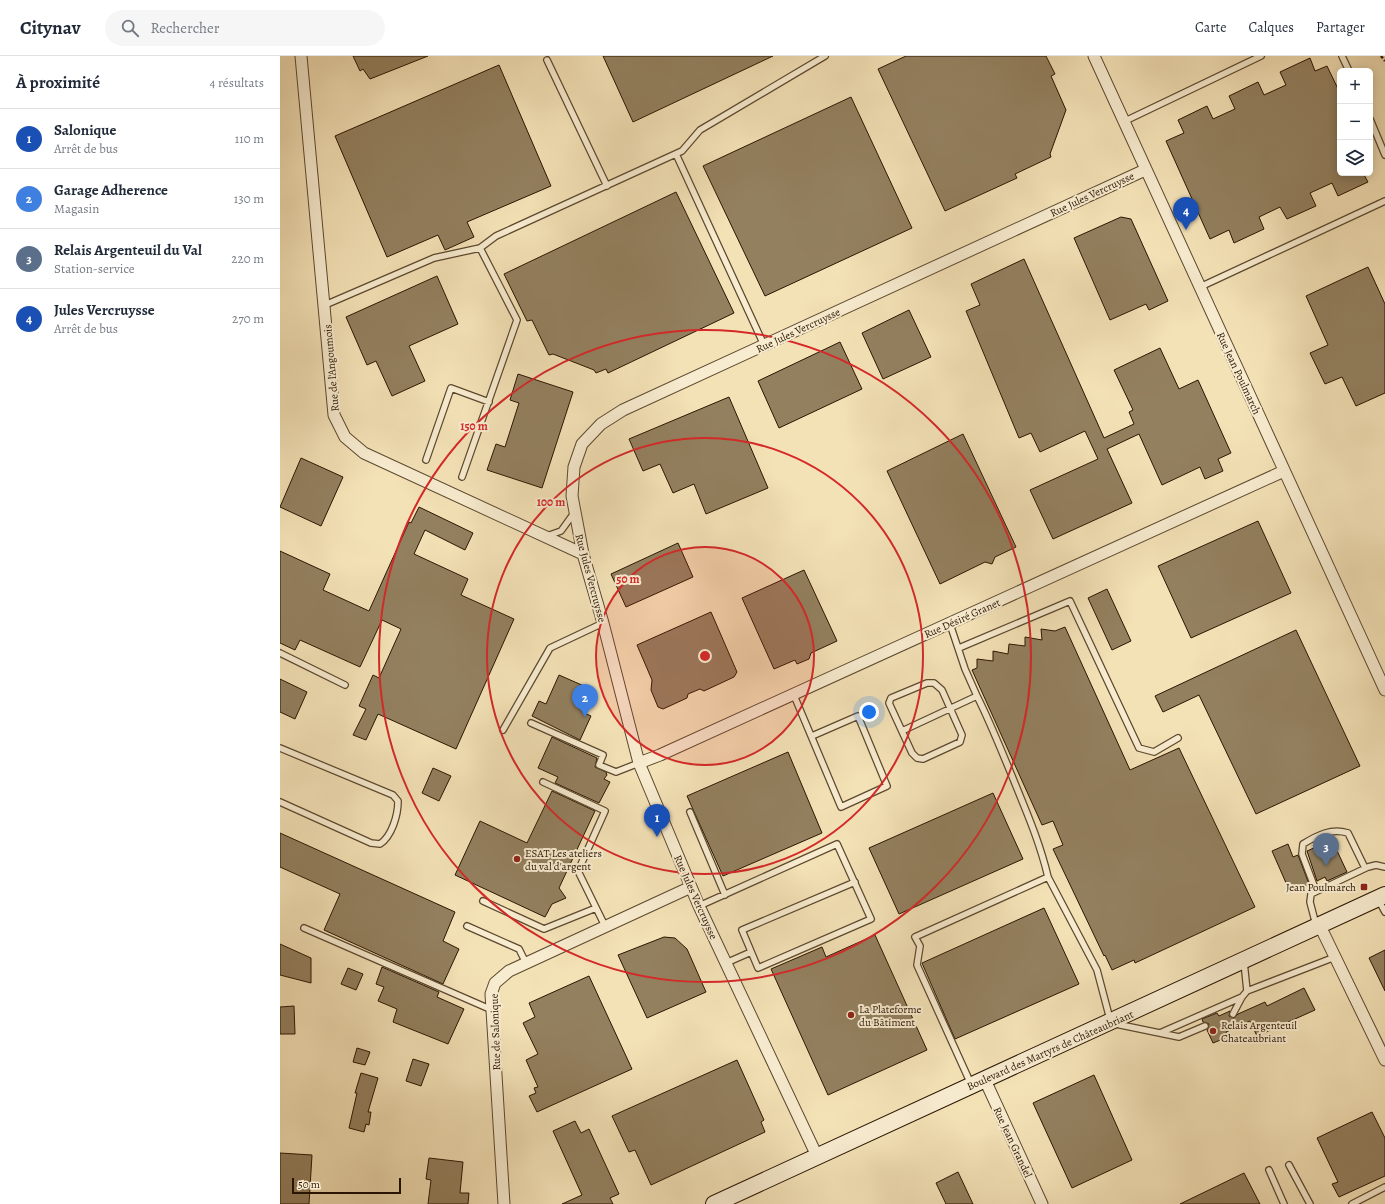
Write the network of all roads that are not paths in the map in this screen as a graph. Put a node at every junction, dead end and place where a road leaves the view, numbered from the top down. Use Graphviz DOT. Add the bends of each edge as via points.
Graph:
graph roads {
  1 [pos="301,56"];
  2 [pos="826,56"];
  3 [pos="1094,56"];
  4 [pos="1261,56"];
  5 [pos="1342,56"];
  6 [pos="547,60"];
  7 [pos="1348,68"];
  8 [pos="1123,122"];
  9 [pos="1373,126"];
  10 [pos="676,154"];
  11 [pos="1385,155"];
  12 [pos="1145,170"];
  13 [pos="607,186"];
  14 [pos="1385,201"];
  15 [pos="480,248"];
  16 [pos="1199,287"];
  17 [pos="325,305"];
  18 [pos="764,345"];
  19 [pos="489,402"];
  20 [pos="426,460"];
  21 [pos="1284,471"];
  22 [pos="462,477"];
  23 [pos="575,511"];
  24 [pos="544,536"];
  25 [pos="583,554"];
  26 [pos="603,623"];
  27 [pos="950,624"];
  28 [pos="959,648"];
  29 [pos="280,654"];
  30 [pos="346,685"];
  31 [pos="1385,690"];
  32 [pos="794,693"];
  33 [pos="977,696"];
  34 [pos="950,710"];
  35 [pos="532,723"];
  36 [pos="503,730"];
  37 [pos="902,731"];
  38 [pos="812,736"];
  39 [pos="1178,738"];
  40 [pos="280,748"];
  41 [pos="639,763"];
  42 [pos="543,782"];
  43 [pos="280,802"];
  44 [pos="690,812"];
  45 [pos="1365,868"];
  46 [pos="1385,868"];
  47 [pos="1048,877"];
  48 [pos="855,882"];
  49 [pos="691,887"];
  50 [pos="1316,891"];
  51 [pos="725,895"];
  52 [pos="483,901"];
  53 [pos="1383,902"];
  54 [pos="699,906"];
  55 [pos="596,908"];
  56 [pos="467,926"];
  57 [pos="605,926"];
  58 [pos="1318,926"];
  59 [pos="304,928"];
  60 [pos="751,952"];
  61 [pos="1335,956"];
  62 [pos="1244,961"];
  63 [pos="526,963"];
  64 [pos="726,963"];
  65 [pos="1247,991"];
  66 [pos="1242,997"];
  67 [pos="492,1010"];
  68 [pos="1233,1014"];
  69 [pos="1111,1023"];
  70 [pos="1205,1026"];
  71 [pos="1159,1033"];
  72 [pos="1385,1060"];
  73 [pos="978,1083"];
  74 [pos="817,1156"];
  75 [pos="1289,1165"];
  76 [pos="1269,1170"];
  77 [pos="1385,1187"];
  78 [pos="504,1204"];
  79 [pos="714,1204"];
  80 [pos="1042,1204"];
  81 [pos="1284,1204"];
  82 [pos="1310,1204"];
  83 [pos="1352,1204"];
  1 -- 17 [label="street, Rue de l'Angoumois"];
  2 -- 10 [label="lane" via="700,130 682,151"];
  3 -- 8 [label="street, Rue Jean Poulmarch"];
  4 -- 8 [label="lane"];
  5 -- 7 [label="lane"];
  6 -- 13 [label="lane"];
  8 -- 12 [label="street, Rue Jean Poulmarch"];
  9 -- 11 [label="lane"];
  10 -- 13 [label="lane"];
  10 -- 18 [label="lane"];
  12 -- 16 [label="street, Rue Jean Poulmarch"];
  12 -- 18 [label="street, Rue Jules Vercruysse"];
  13 -- 15 [label="lane" via="496,236"];
  14 -- 16 [label="lane"];
  15 -- 17 [label="lane" via="434,258"];
  15 -- 19 [label="lane" via="517,320"];
  16 -- 21 [label="street, Rue Jean Poulmarch"];
  17 -- 24 [label="street, Rue de l'Angoumois" via="334,415 344,436 364,453"];
  18 -- 23 [label="street, Rue Jules Vercruysse" via="623,410 601,424 582,444 574,467 572,496"];
  19 -- 20 [label="lane" via="451,388"];
  19 -- 22 [label="lane"];
  21 -- 27 [label="street, Rue Désiré Granet"];
  21 -- 31 [label="street, Rue Jean Poulmarch"];
  23 -- 24 [label="lane" via="561,531"];
  23 -- 25 [label="street, Rue Jules Vercruysse"];
  24 -- 25 [label="street, Rue de l'Angoumois"];
  25 -- 26 [label="street, Rue Jules Vercruysse"];
  26 -- 36 [label="lane" via="550,648"];
  26 -- 41 [label="street, Rue Jules Vercruysse"];
  27 -- 28 [label="lane"];
  27 -- 32 [label="street, Rue Désiré Granet"];
  28 -- 33 [label="lane"];
  28 -- 39 [label="lane" via="1070,601 1139,748 1154,752"];
  29 -- 30 [label="lane"];
  32 -- 38 [label="lane"];
  32 -- 41 [label="street, Rue Désiré Granet"];
  33 -- 34 [label="lane"];
  33 -- 47 [label="lane" via="1034,829"];
  34 -- 37 [label="lane"];
  34 -- 37 [label="lane" via="962,735 960,742 923,759 912,753"];
  34 -- 37 [label="lane" via="942,690 934,683 891,698 889,703"];
  35 -- 41 [label="lane" via="603,755 599,765 616,772"];
  38 -- 38 [label="lane" via="858,716 886,786 841,807"];
  40 -- 43 [label="lane" via="392,795 398,801 398,811 387,840 380,844 371,843"];
  41 -- 49 [label="street, Rue Jules Vercruysse"];
  42 -- 55 [label="lane" via="605,811 578,871"];
  44 -- 51 [label="lane"];
  45 -- 46 [label="lane" via="1376,865"];
  45 -- 50 [label="lane"];
  45 -- 50 [label="lane" via="1348,833 1339,830 1312,838 1303,844 1302,854"];
  47 -- 69 [label="lane" via="1097,970"];
  47 -- 73 [label="lane" via="915,937 920,946 917,966"];
  48 -- 51 [label="lane" via="837,844"];
  48 -- 60 [label="lane" via="742,930"];
  48 -- 60 [label="lane" via="871,920 758,968"];
  49 -- 54 [label="street, Rue Jules Vercruysse"];
  49 -- 57 [label="street, Rue de Salonique"];
  50 -- 58 [label="lane" via="1309,898"];
  51 -- 54 [label="lane"];
  52 -- 55 [label="lane" via="544,929"];
  53 -- 58 [label="main road, Boulevard des Martyrs de Châteaubriant"];
  54 -- 64 [label="street, Rue Jules Vercruysse"];
  55 -- 57 [label="lane"];
  56 -- 63 [label="lane" via="519,949"];
  57 -- 63 [label="street, Rue de Salonique"];
  58 -- 61 [label="street"];
  58 -- 62 [label="main road, Boulevard des Martyrs de Châteaubriant"];
  59 -- 67 [label="lane"];
  60 -- 64 [label="lane"];
  61 -- 65 [label="lane"];
  61 -- 72 [label="street"];
  62 -- 65 [label="lane"];
  62 -- 69 [label="main road, Boulevard des Martyrs de Châteaubriant"];
  63 -- 67 [label="street, Rue de Salonique" via="509,971 495,983 491,994"];
  64 -- 74 [label="street, Rue Jules Vercruysse"];
  65 -- 66 [label="lane"];
  66 -- 68 [label="lane"];
  66 -- 71 [label="lane"];
  67 -- 78 [label="street, Rue de Salonique"];
  69 -- 71 [label="lane"];
  69 -- 73 [label="main road, Boulevard des Martyrs de Châteaubriant"];
  70 -- 71 [label="lane" via="1179,1037"];
  73 -- 74 [label="main road, Boulevard des Martyrs de Châteaubriant"];
  73 -- 80 [label="street, Rue Jean Grandel"];
  74 -- 79 [label="main road, Boulevard des Martyrs de Châteaubriant"];
  75 -- 82 [label="lane"];
  76 -- 81 [label="lane"];
  77 -- 83 [label="lane"];
}
